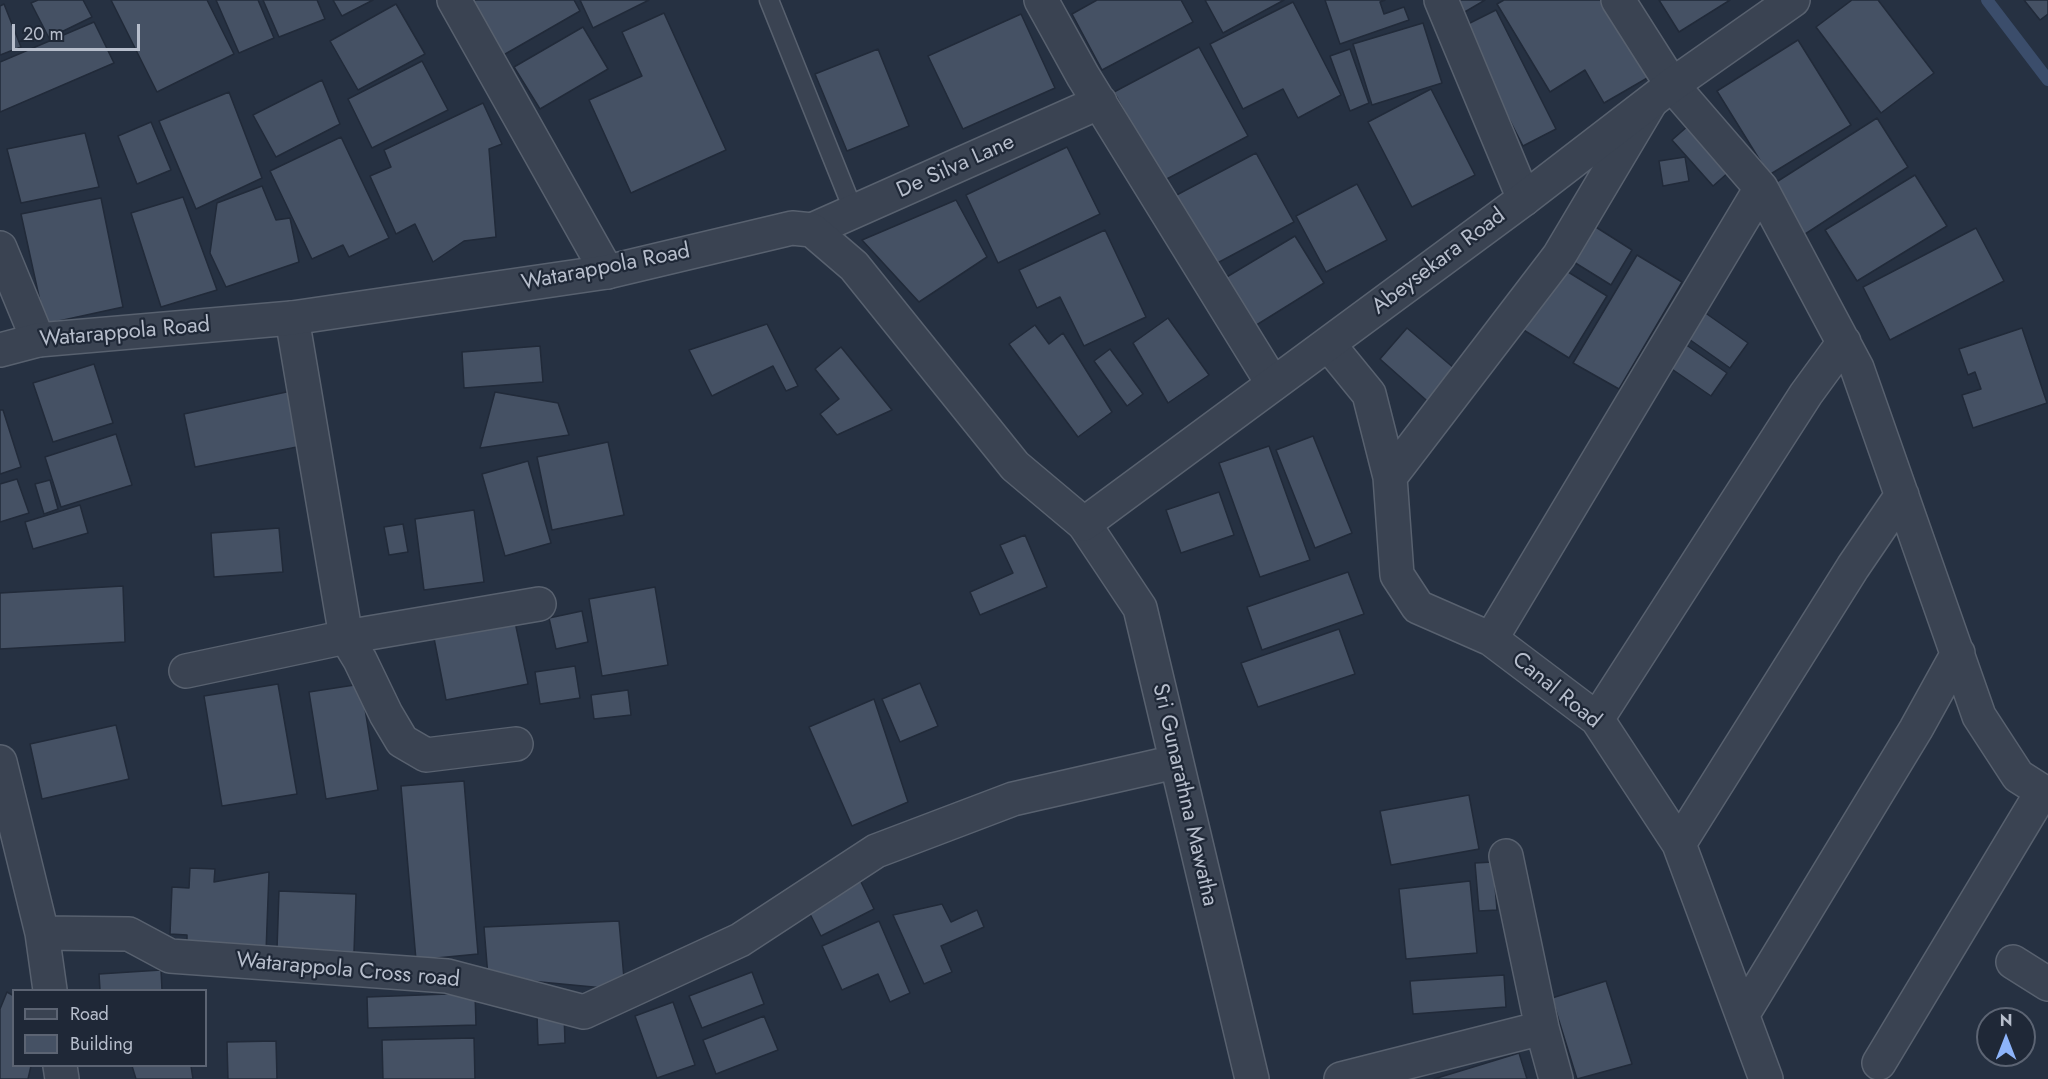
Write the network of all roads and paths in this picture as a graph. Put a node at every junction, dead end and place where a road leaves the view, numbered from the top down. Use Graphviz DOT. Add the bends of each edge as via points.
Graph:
graph roads {
  1 [pos="454,0"];
  2 [pos="769,0"];
  3 [pos="1041,0"];
  4 [pos="1441,0"];
  5 [pos="1618,0"];
  6 [pos="1794,0"];
  7 [pos="1661,94"];
  8 [pos="1100,102"];
  9 [pos="1761,188"];
  10 [pos="1524,199"];
  11 [pos="854,212"];
  12 [pos="812,230"];
  13 [pos="0,248"];
  14 [pos="607,272"];
  15 [pos="292,318"];
  16 [pos="38,340"];
  17 [pos="1844,342"];
  18 [pos="1329,345"];
  19 [pos="0,350"];
  20 [pos="1273,384"];
  21 [pos="1390,477"];
  22 [pos="1902,495"];
  23 [pos="1084,524"];
  24 [pos="539,604"];
  25 [pos="346,637"];
  26 [pos="1491,639"];
  27 [pos="1958,653"];
  28 [pos="186,671"];
  29 [pos="1597,719"];
  30 [pos="516,744"];
  31 [pos="0,762"];
  32 [pos="1175,762"];
  33 [pos="2045,794"];
  34 [pos="1679,844"];
  35 [pos="1506,856"];
  36 [pos="42,933"];
  37 [pos="2013,962"];
  38 [pos="2048,984"];
  39 [pos="50,989"];
  40 [pos="1743,1014"];
  41 [pos="1542,1028"];
  42 [pos="1879,1063"];
  43 [pos="1252,1079"];
  44 [pos="1341,1079"];
  45 [pos="1556,1079"];
  46 [pos="1766,1079"];
  1 -- 14 [label="street"];
  2 -- 11 [label="lane"];
  3 -- 8 [label="street"];
  4 -- 10 [label="street"];
  5 -- 7 [label="street"];
  6 -- 7 [label="street, Abeysekara Road"];
  7 -- 9 [label="street"];
  7 -- 10 [label="street, Abeysekara Road"];
  7 -- 21 [label="street" via="1559,256"];
  8 -- 11 [label="street, De Silva Lane"];
  8 -- 20 [label="street"];
  9 -- 17 [label="street"];
  9 -- 26 [label="street"];
  10 -- 18 [label="street, Abeysekara Road"];
  11 -- 12 [label="street, De Silva Lane"];
  12 -- 14 [label="street, Watarappola Road" via="792,228"];
  12 -- 23 [label="street" via="854,266 1016,466"];
  13 -- 16 [label="street"];
  14 -- 15 [label="street, Watarappola Road"];
  15 -- 16 [label="street, Watarappola Road"];
  15 -- 25 [label="street"];
  16 -- 19 [label="street, Watarappola Road"];
  17 -- 22 [label="street"];
  17 -- 29 [label="street" via="1806,394"];
  18 -- 20 [label="street, Abeysekara Road"];
  18 -- 21 [label="street, Canal Road" via="1369,394"];
  20 -- 23 [label="street, Abeysekara Road"];
  21 -- 26 [label="street, Canal Road" via="1397,575 1418,607"];
  22 -- 27 [label="street"];
  22 -- 34 [label="street"];
  23 -- 32 [label="street, Sri Gunarathna Mawatha" via="1140,608"];
  24 -- 25 [label="street"];
  25 -- 28 [label="street"];
  25 -- 30 [label="street" via="402,741 426,755"];
  26 -- 29 [label="street, Canal Road"];
  27 -- 33 [label="street" via="1979,716 2018,776"];
  27 -- 40 [label="street"];
  29 -- 34 [label="street, Canal Road"];
  31 -- 36 [label="street"];
  32 -- 36 [label="street, Watarappola Cross road" via="1013,799 876,851 740,940 584,1012 447,976 170,956 129,934"];
  32 -- 43 [label="street, Sri Gunarathna Mawatha"];
  33 -- 42 [label="street"];
  34 -- 40 [label="street, Canal Road"];
  35 -- 41 [label="street"];
  36 -- 39 [label="street"];
  37 -- 38 [label="street"];
  40 -- 46 [label="street, Canal Road"];
  41 -- 44 [label="street"];
  41 -- 45 [label="street"];
}
